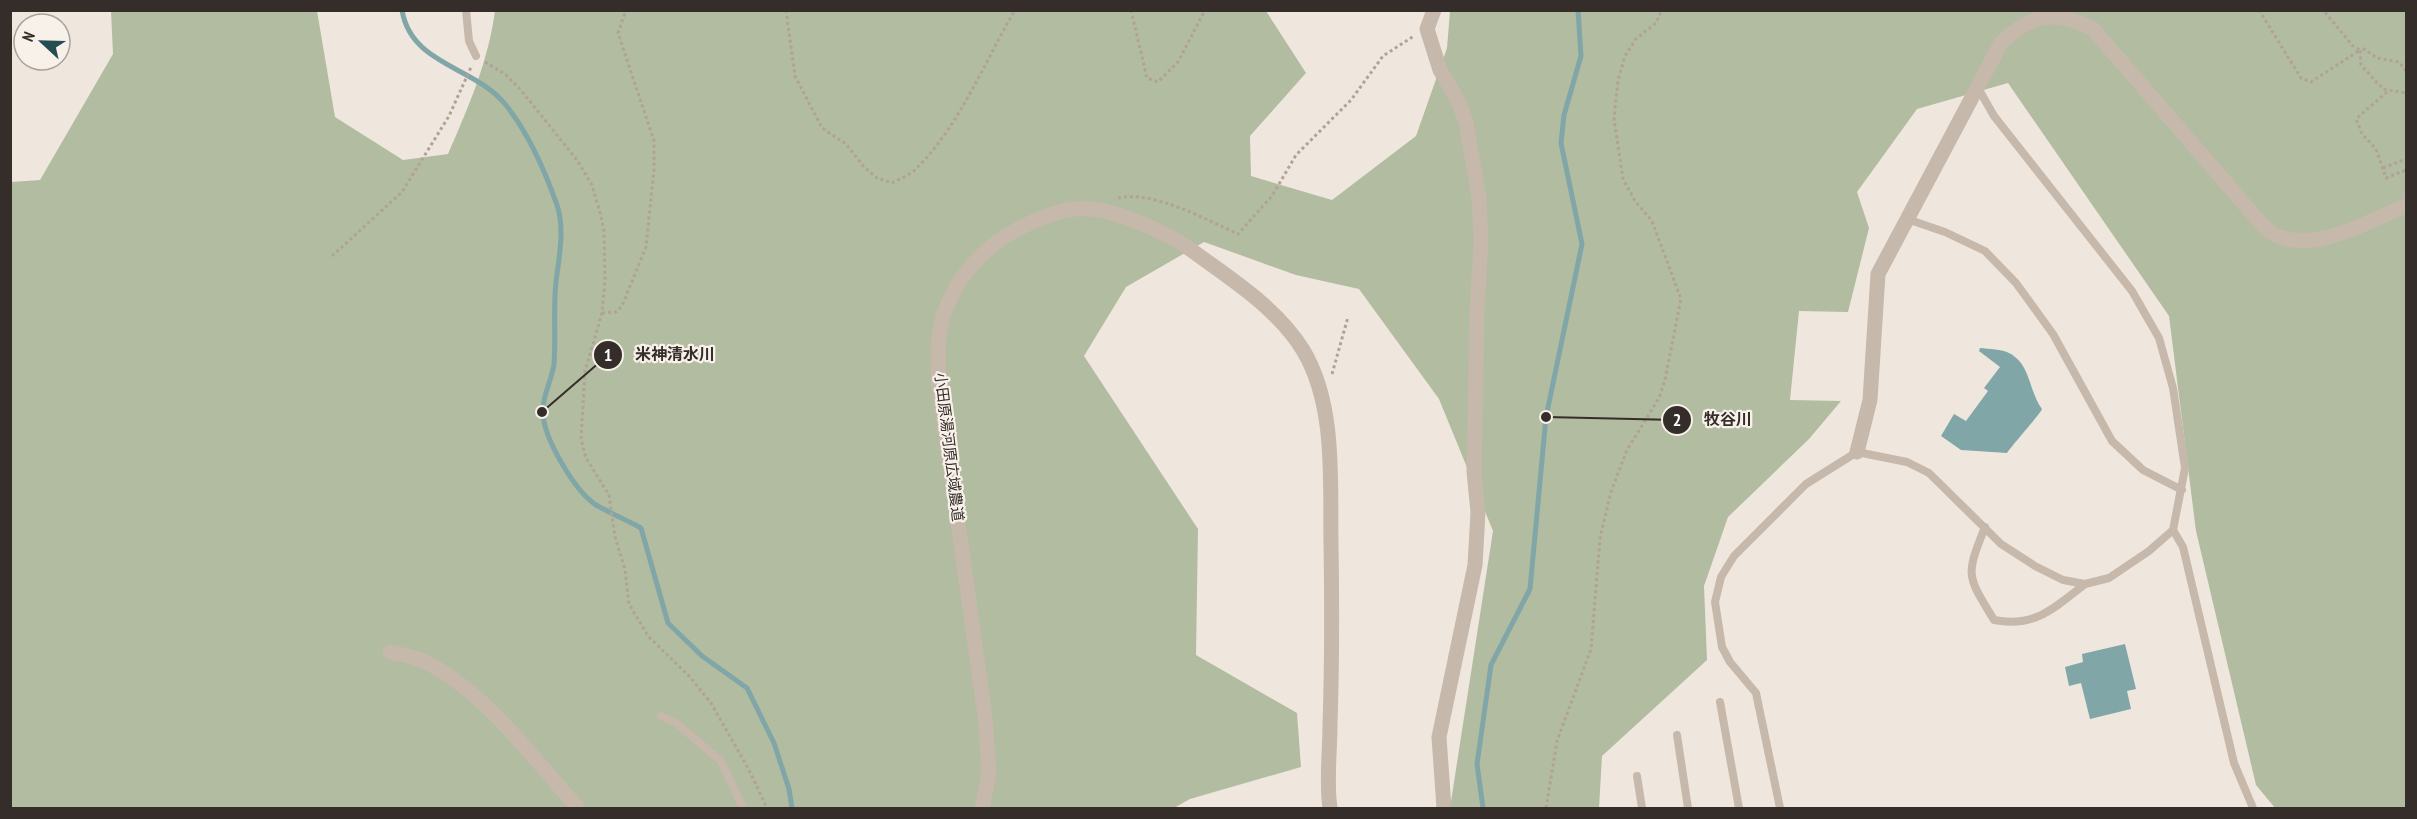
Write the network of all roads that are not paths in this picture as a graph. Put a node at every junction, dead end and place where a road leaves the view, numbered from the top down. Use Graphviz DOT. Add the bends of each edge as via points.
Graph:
graph roads {
  1 [pos="466,10"];
  2 [pos="1434,10"];
  3 [pos="474,59"];
  4 [pos="1977,87"];
  5 [pos="2406,206"];
  6 [pos="1906,219"];
  7 [pos="1857,452"];
  8 [pos="2182,490"];
  9 [pos="1985,527"];
  10 [pos="2173,530"];
  11 [pos="2085,584"];
  12 [pos="390,651"];
  13 [pos="1720,702"];
  14 [pos="661,716"];
  15 [pos="1677,735"];
  16 [pos="1637,776"];
  17 [pos="578,808"];
  18 [pos="743,808"];
  19 [pos="982,808"];
  20 [pos="1330,808"];
  21 [pos="1444,808"];
  22 [pos="1642,808"];
  23 [pos="1688,808"];
  24 [pos="1739,808"];
  25 [pos="1780,808"];
  26 [pos="2253,808"];
  1 -- 3 [label="lane"];
  2 -- 21 [label="street" via="1427,28 1440,70 1466,122 1482,240 1477,313 1475,565 1439,737"];
  4 -- 5 [label="street" via="2001,43 2015,29 2050,16 2073,18 2109,44 2273,234 2300,243 2324,238"];
  4 -- 6 [label="street"];
  4 -- 8 [label="lane" via="1994,116 2132,291 2158,338 2175,400 2185,468"];
  6 -- 7 [label="street" via="1878,273 1870,400"];
  6 -- 8 [label="lane" via="1945,232 1985,252 2016,282 2052,334 2112,441 2143,470"];
  7 -- 9 [label="lane" via="1907,462 1929,473"];
  7 -- 25 [label="lane" via="1806,484 1734,556 1722,577 1715,602 1722,647 1756,693"];
  8 -- 10 [label="lane"];
  9 -- 11 [label="lane" via="2001,544 2035,567 2063,580"];
  9 -- 11 [label="lane" via="1971,562 1972,582 1994,620 2016,625 2047,613"];
  10 -- 11 [label="lane" via="2109,578"];
  10 -- 26 [label="lane" via="2183,546 2234,763"];
  12 -- 17 [label="street" via="420,660 478,698"];
  13 -- 24 [label="lane"];
  14 -- 18 [label="lane" via="676,723 721,761"];
  15 -- 23 [label="lane"];
  16 -- 22 [label="lane"];
  19 -- 20 [label="street, 小田原湯河原広域農道" via="988,773 985,716 938,379 940,329 954,291 973,262 995,243 1044,217 1076,208 1125,218 1186,246 1249,291 1302,350 1319,387 1327,420 1331,519"];
}
